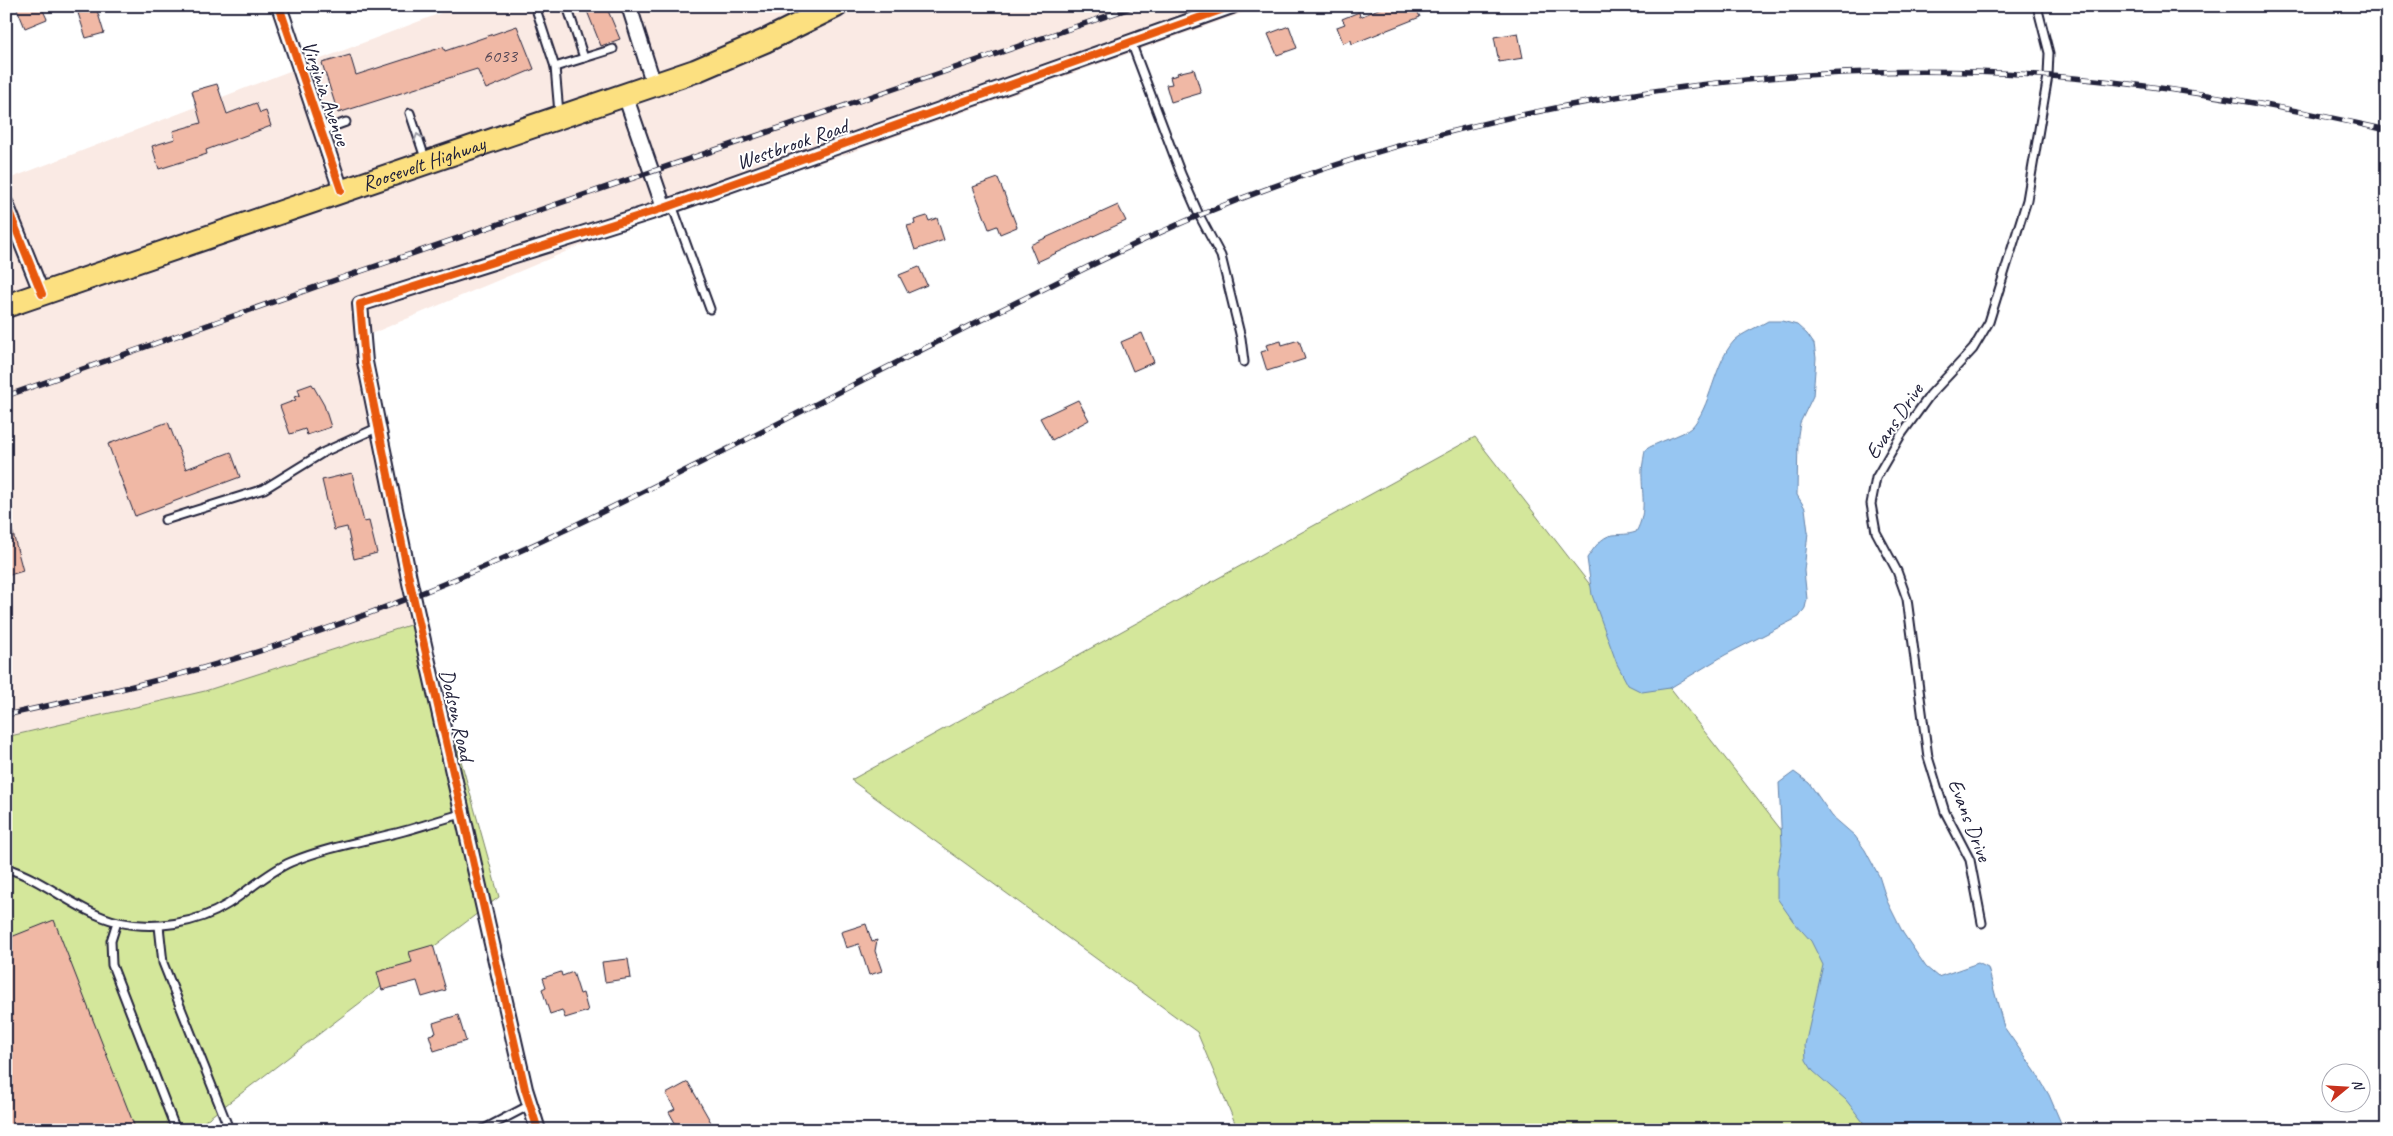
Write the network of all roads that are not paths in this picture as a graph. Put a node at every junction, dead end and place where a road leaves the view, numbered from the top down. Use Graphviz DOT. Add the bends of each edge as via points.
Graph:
graph roads {
  1 [pos="279,6"];
  2 [pos="535,6"];
  3 [pos="567,6"];
  4 [pos="629,6"];
  5 [pos="836,6"];
  6 [pos="1232,6"];
  7 [pos="2037,6"];
  8 [pos="1131,42"];
  9 [pos="612,49"];
  10 [pos="584,58"];
  11 [pos="555,67"];
  12 [pos="654,85"];
  13 [pos="625,95"];
  14 [pos="410,113"];
  15 [pos="559,116"];
  16 [pos="346,122"];
  17 [pos="321,131"];
  18 [pos="427,161"];
  19 [pos="341,190"];
  20 [pos="6,204"];
  21 [pos="668,206"];
  22 [pos="42,294"];
  23 [pos="360,304"];
  24 [pos="6,306"];
  25 [pos="710,309"];
  26 [pos="1244,362"];
  27 [pos="379,427"];
  28 [pos="165,520"];
  29 [pos="462,814"];
  30 [pos="6,868"];
  31 [pos="117,922"];
  32 [pos="1982,923"];
  33 [pos="159,926"];
  34 [pos="530,1105"];
  35 [pos="176,1130"];
  36 [pos="214,1130"];
  37 [pos="482,1130"];
  38 [pos="538,1130"];
  1 -- 17 [label="street, Virginia Avenue"];
  2 -- 11 [label="lane"];
  3 -- 10 [label="lane"];
  4 -- 12 [label="street"];
  5 -- 12 [label="main road, Roosevelt Highway" via="765,41"];
  6 -- 8 [label="street, Westbrook Road"];
  7 -- 32 [label="lane, Evans Drive" via="2049,53 2048,76 2027,200 1989,322 1973,349 1930,395 1901,436 1876,478 1871,504 1876,532 1897,571 1907,599 1928,757 1946,812 1970,860"];
  8 -- 21 [label="street, Westbrook Road"];
  8 -- 26 [label="lane" via="1181,174 1221,256"];
  9 -- 10 [label="lane"];
  10 -- 11 [label="lane"];
  11 -- 15 [label="lane"];
  12 -- 13 [label="main road, Roosevelt Highway"];
  13 -- 15 [label="main road, Roosevelt Highway"];
  13 -- 21 [label="street"];
  18 -- 14 [label="lane, one-way"];
  15 -- 18 [label="main road, Roosevelt Highway"];
  16 -- 17 [label="lane"];
  17 -- 19 [label="street, Virginia Avenue"];
  18 -- 19 [label="main road, Roosevelt Highway"];
  19 -- 22 [label="main road, Roosevelt Highway"];
  20 -- 22 [label="street"];
  21 -- 23 [label="street, Westbrook Road"];
  21 -- 25 [label="lane"];
  22 -- 24 [label="main road, Roosevelt Highway"];
  23 -- 27 [label="street, Dodson Road" via="365,362"];
  27 -- 28 [label="lane" via="324,452 264,489"];
  27 -- 29 [label="street, Dodson Road"];
  29 -- 33 [label="lane" via="289,863 226,905 182,922"];
  29 -- 34 [label="street, Dodson Road"];
  30 -- 31 [label="lane" via="51,889 87,911"];
  31 -- 33 [label="lane"];
  31 -- 35 [label="lane" via="111,941 112,965"];
  33 -- 36 [label="lane" via="164,963 227,1124"];
  34 -- 37 [label="lane"];
  34 -- 38 [label="street, Dodson Road"];
}
